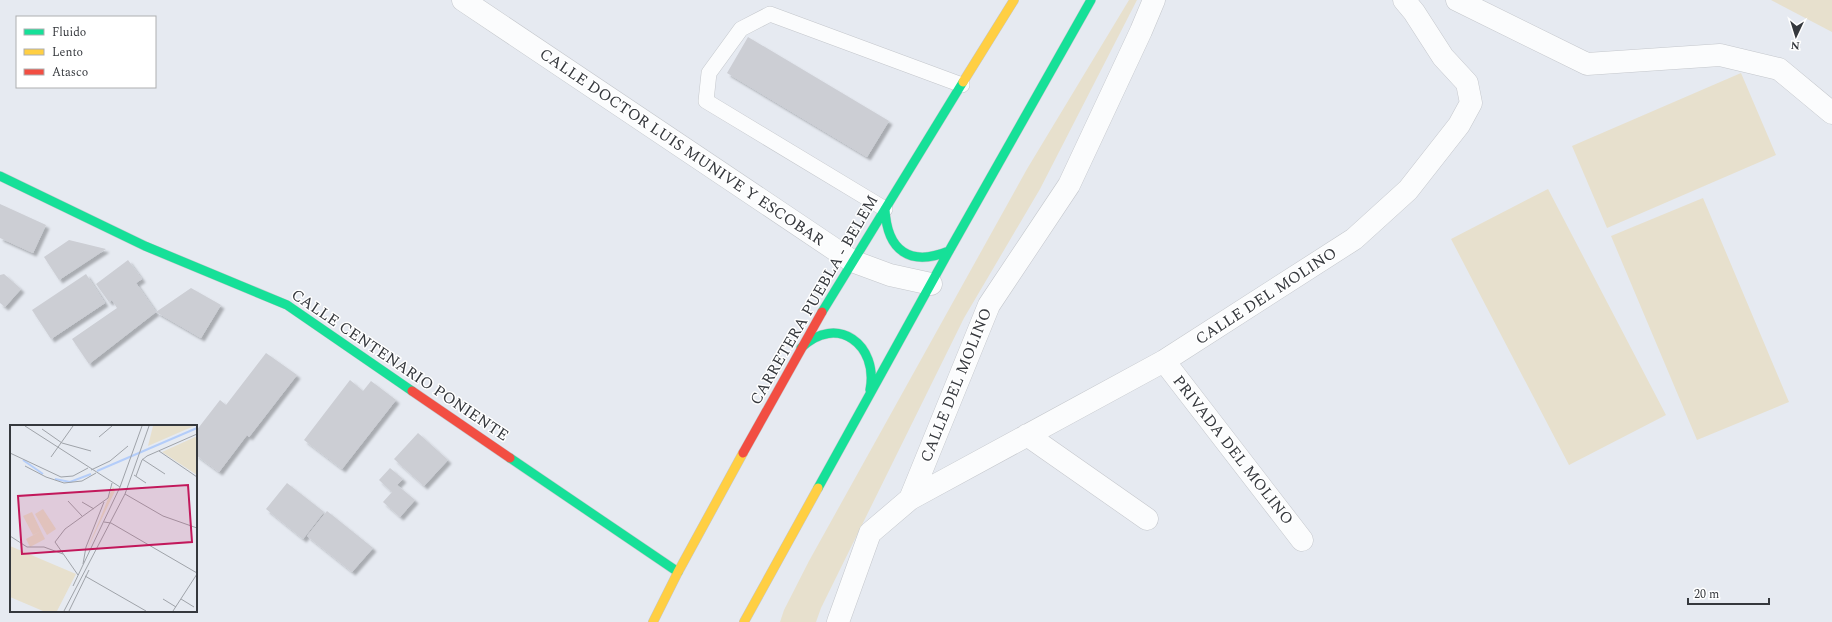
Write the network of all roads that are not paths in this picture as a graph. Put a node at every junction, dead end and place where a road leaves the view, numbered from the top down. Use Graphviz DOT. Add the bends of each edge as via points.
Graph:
graph roads {
  1 [pos="463,0"];
  2 [pos="1014,0"];
  3 [pos="1085,0"];
  4 [pos="1091,0"];
  5 [pos="1154,0"];
  6 [pos="1404,0"];
  7 [pos="1457,0"];
  8 [pos="1074,27"];
  9 [pos="962,85"];
  10 [pos="1832,113"];
  11 [pos="0,176"];
  12 [pos="885,209"];
  13 [pos="949,251"];
  14 [pos="852,261"];
  15 [pos="931,284"];
  16 [pos="801,349"];
  17 [pos="1164,361"];
  18 [pos="869,395"];
  19 [pos="1027,435"];
  20 [pos="910,499"];
  21 [pos="1147,519"];
  22 [pos="1302,540"];
  23 [pos="678,572"];
  24 [pos="653,622"];
  25 [pos="744,622"];
  26 [pos="838,622"];
  1 -- 14 [label="street, CALLE DOCTOR LUIS MUNIVE Y ESCOBAR"];
  2 -- 9 [label="main road, CARRETERA PUEBLA - BELEM"];
  3 -- 8 [label="main road"];
  4 -- 8 [label="main road"];
  5 -- 20 [label="street, CALLE DEL MOLINO" via="1068,186 989,304"];
  6 -- 17 [label="street, CALLE DEL MOLINO" via="1444,57 1467,83 1471,103 1459,125 1408,190 1354,238"];
  7 -- 10 [label="street" via="1587,64 1720,55 1779,69"];
  8 -- 13 [label="main road"];
  9 -- 12 [label="main road, CARRETERA PUEBLA - BELEM"];
  9 -- 12 [label="lane" via="770,14 741,29 709,73 706,101"];
  11 -- 23 [label="main road, CALLE CENTENARIO PONIENTE" via="145,246 287,305"];
  12 -- 13 [label="main road" via="887,233 902,252 912,258 925,259 938,257"];
  12 -- 14 [label="main road, CARRETERA PUEBLA - BELEM"];
  13 -- 15 [label="main road"];
  14 -- 15 [label="street, CALLE DOCTOR LUIS MUNIVE Y ESCOBAR" via="890,275"];
  14 -- 16 [label="main road, CARRETERA PUEBLA - BELEM"];
  15 -- 18 [label="main road"];
  16 -- 18 [label="main road" via="810,340 822,334 835,333 857,342 865,350 873,371"];
  16 -- 23 [label="main road, CARRETERA PUEBLA - BELEM"];
  17 -- 19 [label="street, CALLE DEL MOLINO"];
  17 -- 22 [label="street, PRIVADA DEL MOLINO"];
  18 -- 25 [label="main road"];
  19 -- 20 [label="street, CALLE DEL MOLINO"];
  19 -- 21 [label="street"];
  20 -- 26 [label="street, CALLE DEL MOLINO" via="870,533"];
  23 -- 24 [label="main road, CARRETERA PUEBLA - BELEM"];
}
